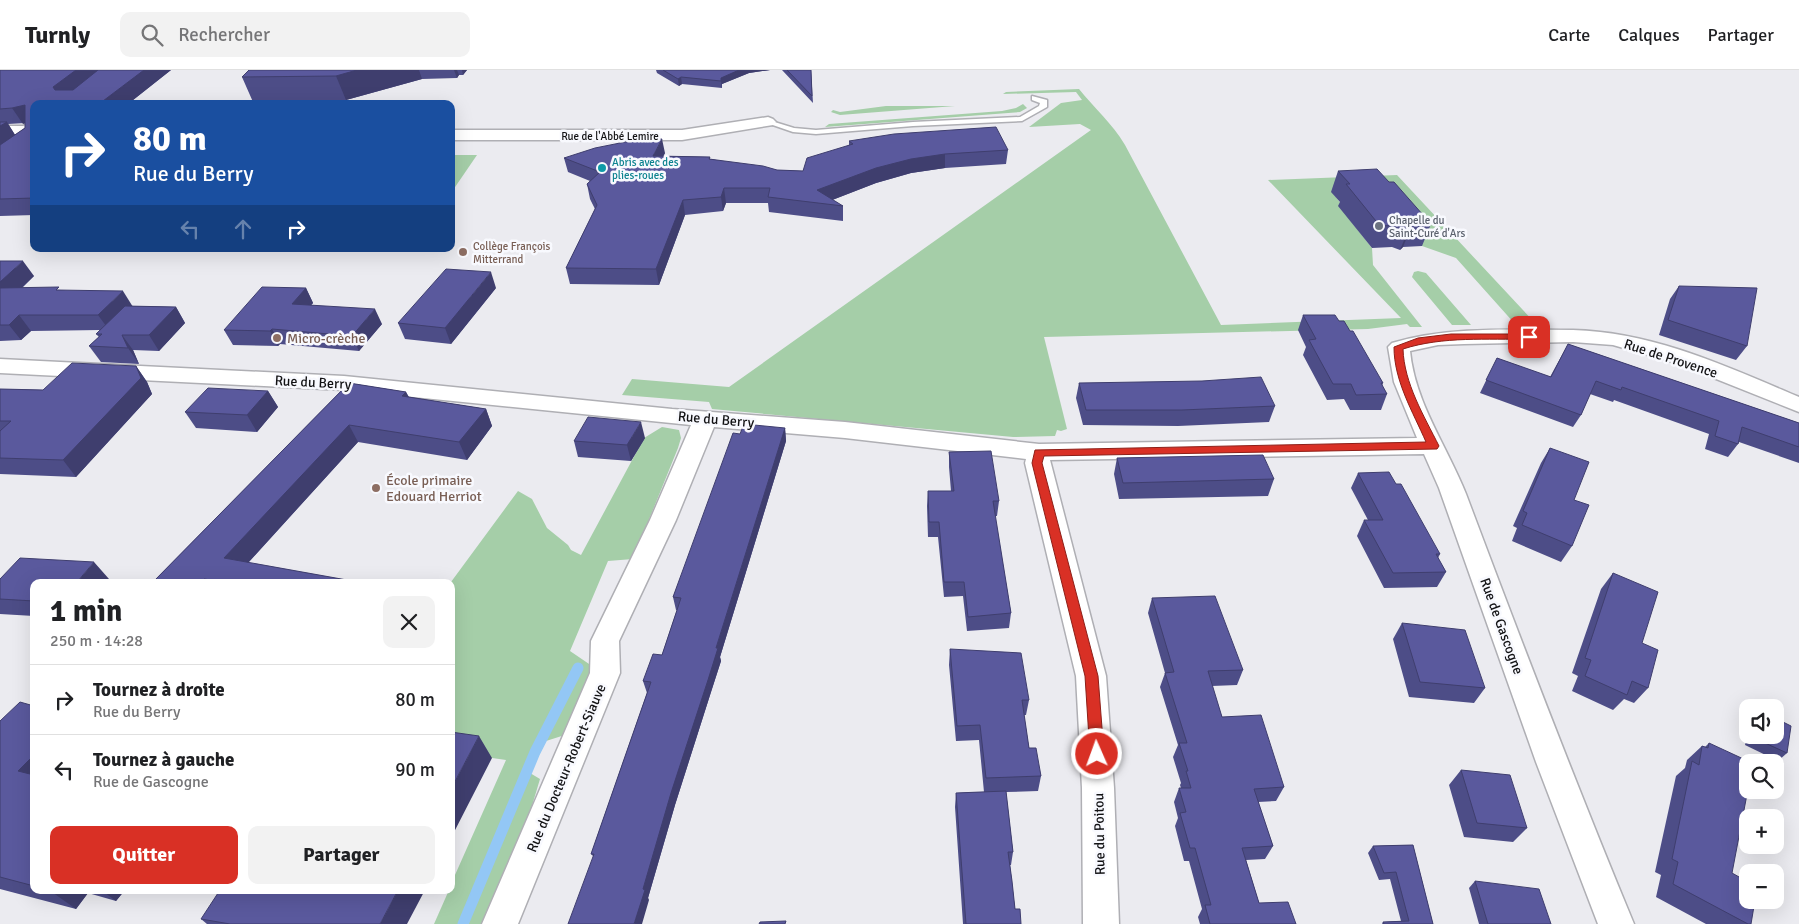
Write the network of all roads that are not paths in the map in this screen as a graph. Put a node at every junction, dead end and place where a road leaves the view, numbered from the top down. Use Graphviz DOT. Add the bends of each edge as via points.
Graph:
graph roads {
  1 [pos="1035,98"];
  2 [pos="768,122"];
  3 [pos="0,130"];
  4 [pos="29,135"];
  5 [pos="455,135"];
  6 [pos="1418,341"];
  7 [pos="0,366"];
  8 [pos="1799,405"];
  9 [pos="706,418"];
  10 [pos="1433,446"];
  11 [pos="1039,452"];
  12 [pos="500,924"];
  13 [pos="1101,924"];
  14 [pos="1616,924"];
  1 -- 2 [label="lane" via="1044,102 1043,107 1022,118 816,132 793,130"];
  2 -- 5 [label="street, Rue de l'Abbé Lemire" via="682,136"];
  3 -- 4 [label="street"];
  6 -- 8 [label="street, Rue de Provence" via="1451,337 1569,336 1613,340 1704,366"];
  6 -- 10 [label="street, Rue de Gascogne" via="1399,347 1399,357 1406,387"];
  7 -- 9 [label="street, Rue du Berry" via="344,383"];
  9 -- 11 [label="street, Rue du Berry"];
  9 -- 12 [label="street, Rue du Docteur-Robert-Siauve" via="663,520 605,641 605,673"];
  10 -- 11 [label="street, Rue du Berry"];
  10 -- 14 [label="street, Rue de Gascogne" via="1577,832"];
  11 -- 13 [label="street, Rue du Poitou" via="1037,463 1091,676"];
}
